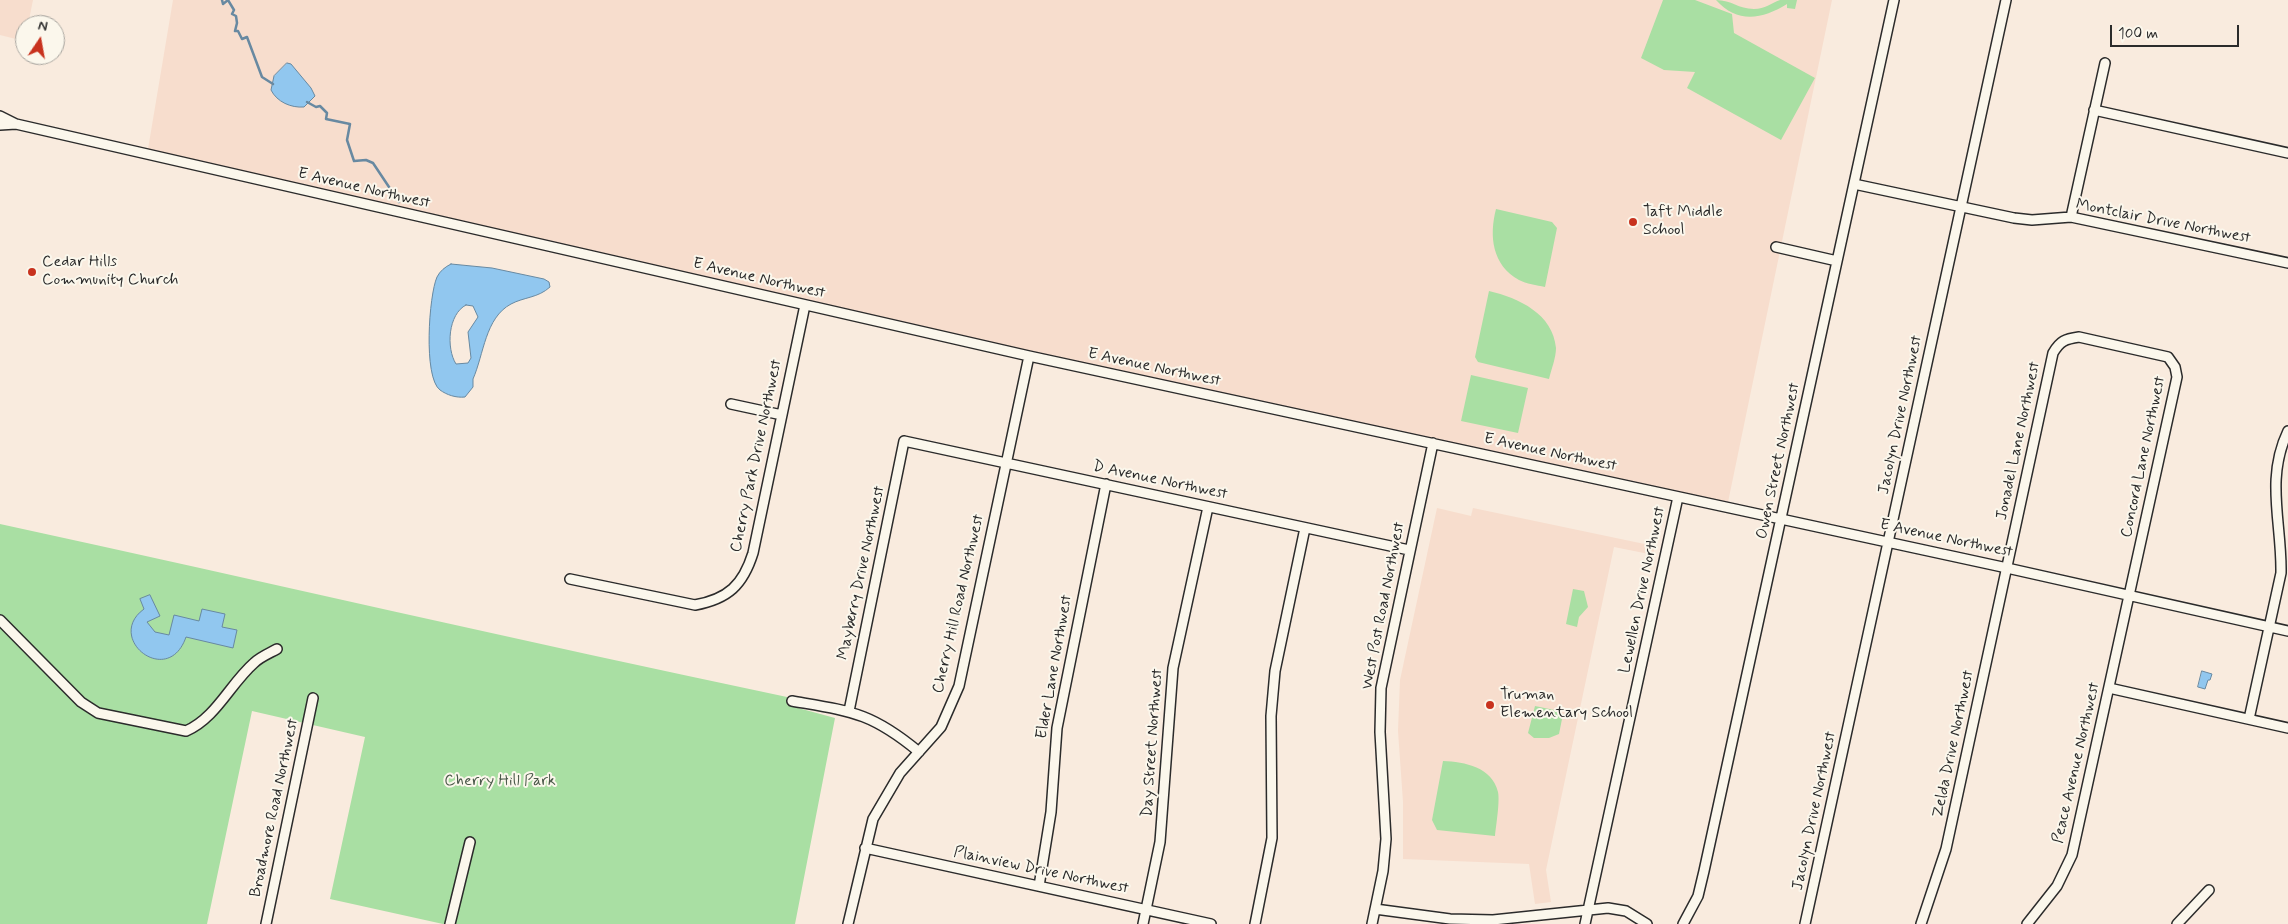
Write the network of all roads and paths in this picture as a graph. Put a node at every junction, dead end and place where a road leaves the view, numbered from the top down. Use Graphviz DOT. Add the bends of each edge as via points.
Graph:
graph roads {
  1 [pos="1894,0"];
  2 [pos="2006,0"];
  3 [pos="2105,63"];
  4 [pos="2094,110"];
  5 [pos="0,116"];
  6 [pos="16,124"];
  7 [pos="0,125"];
  8 [pos="2288,154"];
  9 [pos="1854,184"];
  10 [pos="1962,206"];
  11 [pos="2071,217"];
  12 [pos="1776,247"];
  13 [pos="1838,261"];
  14 [pos="2288,263"];
  15 [pos="805,305"];
  16 [pos="2079,337"];
  17 [pos="1029,356"];
  18 [pos="732,404"];
  19 [pos="782,415"];
  20 [pos="2288,431"];
  21 [pos="904,440"];
  22 [pos="1432,443"];
  23 [pos="1006,463"];
  24 [pos="1106,484"];
  25 [pos="1678,497"];
  26 [pos="1208,506"];
  27 [pos="1782,519"];
  28 [pos="1305,528"];
  29 [pos="1889,542"];
  30 [pos="1408,550"];
  31 [pos="2008,568"];
  32 [pos="570,579"];
  33 [pos="2130,596"];
  34 [pos="0,620"];
  35 [pos="2270,627"];
  36 [pos="2288,631"];
  37 [pos="277,649"];
  38 [pos="2109,688"];
  39 [pos="313,698"];
  40 [pos="792,701"];
  41 [pos="849,711"];
  42 [pos="2249,719"];
  43 [pos="2288,728"];
  44 [pos="919,752"];
  45 [pos="470,842"];
  46 [pos="865,848"];
  47 [pos="1040,886"];
  48 [pos="2209,890"];
  49 [pos="1589,909"];
  50 [pos="1146,910"];
  51 [pos="1375,910"];
  52 [pos="266,924"];
  53 [pos="450,924"];
  54 [pos="848,924"];
  55 [pos="1143,924"];
  56 [pos="1211,924"];
  57 [pos="1255,924"];
  58 [pos="1372,924"];
  59 [pos="1585,924"];
  60 [pos="1647,924"];
  61 [pos="1683,924"];
  62 [pos="1805,924"];
  63 [pos="1921,924"];
  64 [pos="2027,924"];
  65 [pos="2177,924"];
  1 -- 9 [label="street, Owen Street Northwest"];
  2 -- 10 [label="street, Jacolyn Drive Northwest"];
  3 -- 4 [label="street"];
  4 -- 8 [label="street"];
  4 -- 11 [label="street"];
  5 -- 6 [label="street, E Avenue Northwest"];
  6 -- 7 [label="street, E Avenue Northwest"];
  6 -- 15 [label="street, E Avenue Northwest"];
  9 -- 10 [label="street, Montclair Drive Northwest"];
  9 -- 13 [label="street, Owen Street Northwest"];
  10 -- 11 [label="street, Montclair Drive Northwest" via="2032,220"];
  10 -- 29 [label="street, Jacolyn Drive Northwest"];
  11 -- 14 [label="street, Montclair Drive Northwest"];
  12 -- 13 [label="street"];
  13 -- 27 [label="street, Owen Street Northwest"];
  15 -- 17 [label="street, E Avenue Northwest"];
  15 -- 19 [label="street, Cherry Park Drive Northwest"];
  16 -- 31 [label="street, Jonadel Lane Northwest" via="2067,338 2054,353"];
  16 -- 33 [label="street, Concord Lane Northwest" via="2168,357 2176,372"];
  17 -- 22 [label="street, E Avenue Northwest"];
  17 -- 23 [label="street, Cherry Hill Road Northwest"];
  18 -- 19 [label="street"];
  19 -- 32 [label="street, Cherry Park Drive Northwest" via="748,568 726,595 695,605"];
  20 -- 35 [label="street" via="2279,450 2275,476 2281,573"];
  21 -- 23 [label="street, D Avenue Northwest"];
  21 -- 41 [label="street, Mayberry Drive Northwest"];
  22 -- 25 [label="street, E Avenue Northwest"];
  22 -- 30 [label="street, West Post Road Northwest"];
  23 -- 24 [label="street, D Avenue Northwest"];
  23 -- 44 [label="street, Cherry Hill Road Northwest" via="959,686 942,726"];
  24 -- 26 [label="street, D Avenue Northwest"];
  24 -- 47 [label="street, Elder Lane Northwest" via="1057,728 1051,812"];
  25 -- 27 [label="street, E Avenue Northwest"];
  25 -- 49 [label="street, Lewellen Drive Northwest"];
  26 -- 28 [label="street, D Avenue Northwest"];
  26 -- 50 [label="street, Day Street Northwest" via="1172,668 1160,842"];
  27 -- 29 [label="street, E Avenue Northwest"];
  27 -- 61 [label="street, Owen Street Northwest" via="1698,896"];
  28 -- 30 [label="street, D Avenue Northwest"];
  28 -- 57 [label="street" via="1275,671 1271,716 1272,838"];
  29 -- 31 [label="street, E Avenue Northwest"];
  29 -- 62 [label="street, Jacolyn Drive Northwest"];
  30 -- 51 [label="street, West Post Road Northwest" via="1381,688 1386,839"];
  31 -- 33 [label="street, E Avenue Northwest"];
  31 -- 63 [label="street, Zelda Drive Northwest" via="1946,849"];
  33 -- 35 [label="street, E Avenue Northwest"];
  33 -- 38 [label="street, Peace Avenue Northwest"];
  34 -- 37 [label="street" via="81,702 98,713 186,731 198,726 209,715 254,662"];
  35 -- 36 [label="street, E Avenue Northwest"];
  35 -- 42 [label="street"];
  38 -- 42 [label="street"];
  38 -- 64 [label="street, Peace Avenue Northwest" via="2067,870"];
  39 -- 52 [label="street, Broadmore Road Northwest"];
  40 -- 41 [label="street"];
  41 -- 44 [label="street" via="882,724"];
  42 -- 43 [label="street"];
  44 -- 46 [label="street, Cherry Hill Road Northwest" via="888,791 873,820"];
  45 -- 53 [label="street"];
  46 -- 47 [label="street, Plainview Drive Northwest"];
  46 -- 54 [label="street, Cherry Hill Road Northwest"];
  47 -- 50 [label="street, Plainview Drive Northwest"];
  48 -- 65 [label="street"];
  49 -- 51 [label="street" via="1494,920 1450,919"];
  49 -- 59 [label="street, Lewellen Drive Northwest"];
  49 -- 60 [label="street" via="1626,911"];
  50 -- 55 [label="street, Day Street Northwest"];
  50 -- 56 [label="street, Plainview Drive Northwest"];
  51 -- 58 [label="street, West Post Road Northwest"];
}
